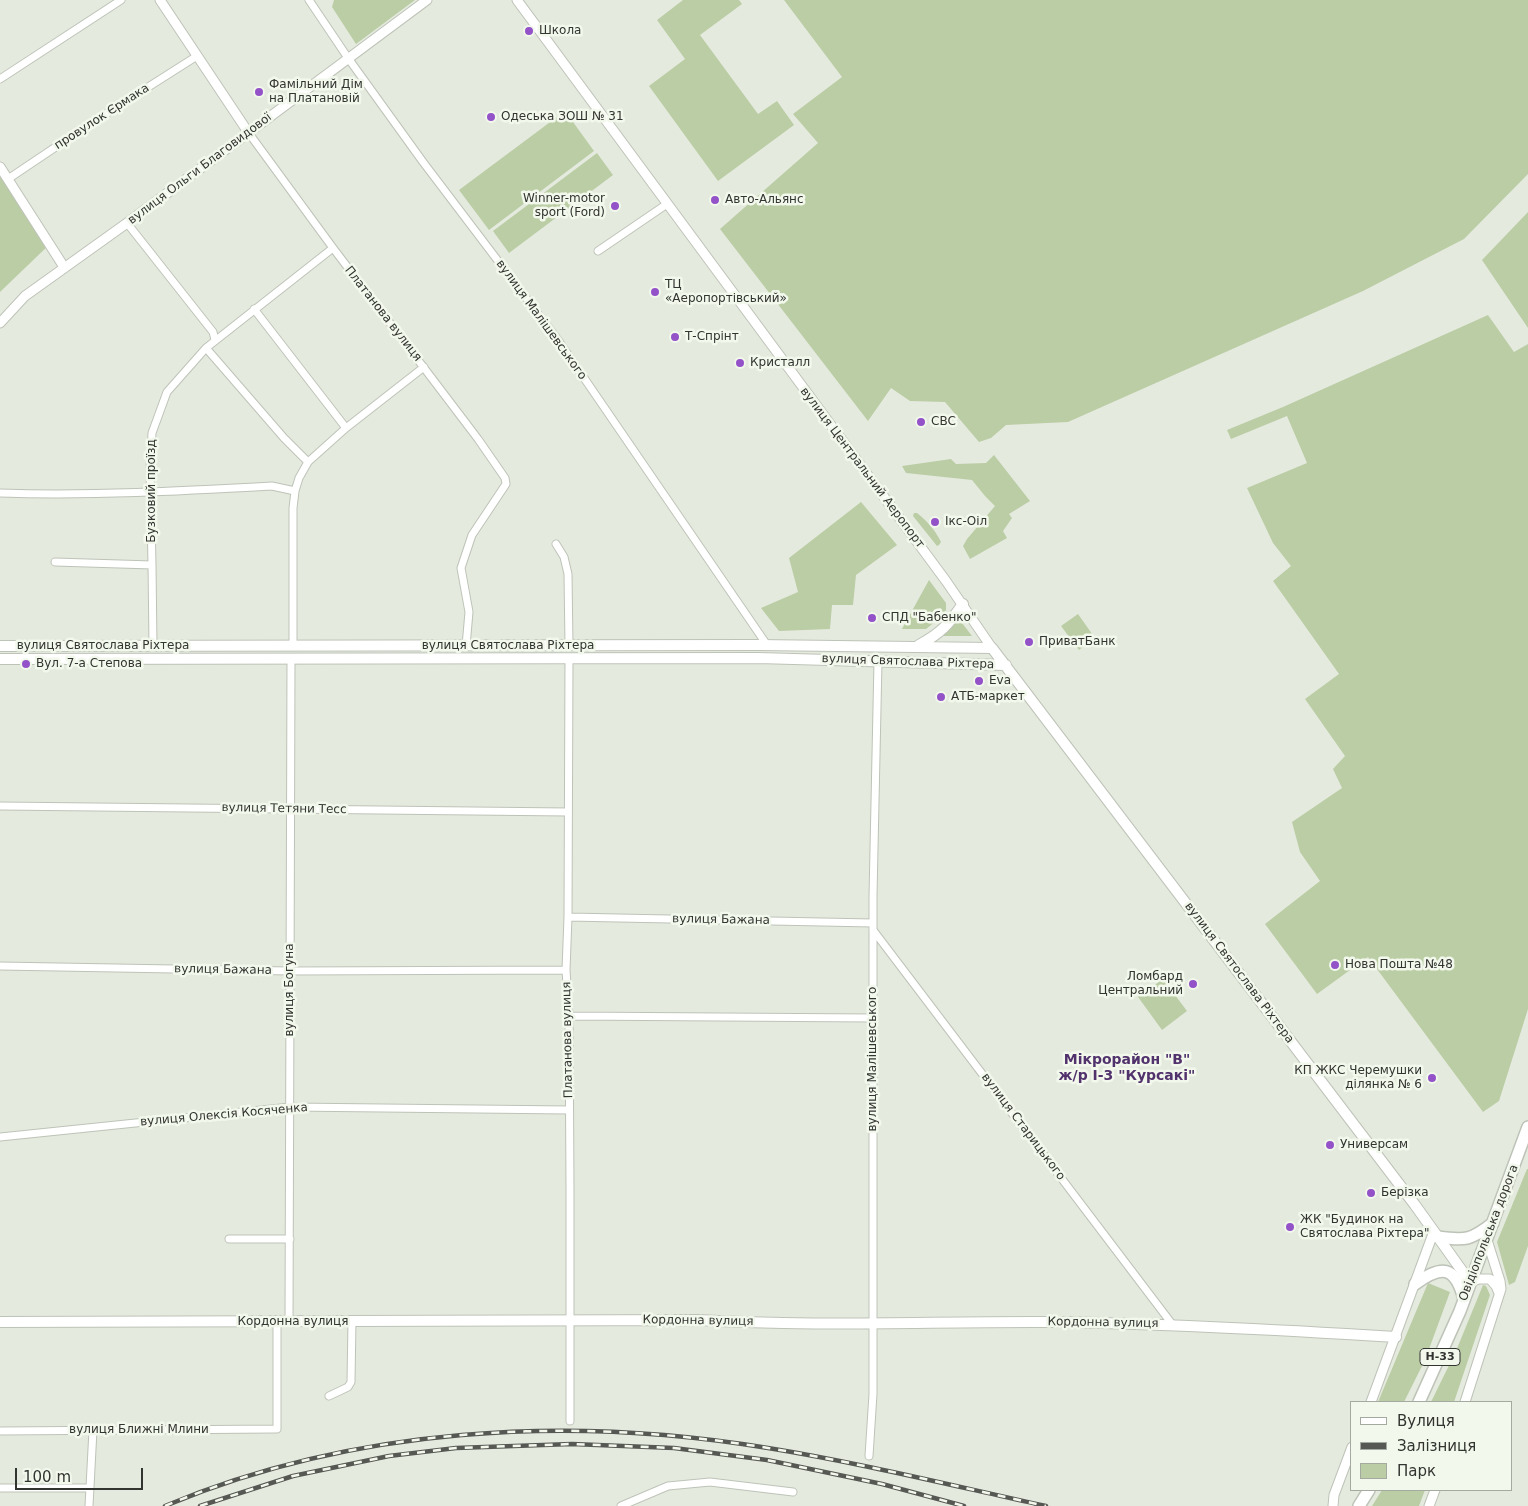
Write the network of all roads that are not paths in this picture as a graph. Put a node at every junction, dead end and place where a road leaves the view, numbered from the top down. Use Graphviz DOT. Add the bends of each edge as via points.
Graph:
graph roads {
  1 [pos="121,0"];
  2 [pos="160,0"];
  3 [pos="309,0"];
  4 [pos="427,0"];
  5 [pos="516,0"];
  6 [pos="197,56"];
  7 [pos="348,58"];
  8 [pos="0,79"];
  9 [pos="248,132"];
  10 [pos="0,167"];
  11 [pos="8,179"];
  12 [pos="667,204"];
  13 [pos="127,223"];
  14 [pos="333,248"];
  15 [pos="598,251"];
  16 [pos="64,267"];
  17 [pos="254,309"];
  18 [pos="0,323"];
  19 [pos="215,340"];
  20 [pos="206,348"];
  21 [pos="424,367"];
  22 [pos="346,428"];
  23 [pos="308,462"];
  24 [pos="294,491"];
  25 [pos="151,492"];
  26 [pos="0,494"];
  27 [pos="556,544"];
  28 [pos="55,562"];
  29 [pos="152,565"];
  30 [pos="963,604"];
  31 [pos="767,645"];
  32 [pos="0,646"];
  33 [pos="153,646"];
  34 [pos="293,646"];
  35 [pos="466,646"];
  36 [pos="569,646"];
  37 [pos="918,646"];
  38 [pos="992,648"];
  39 [pos="291,658"];
  40 [pos="569,658"];
  41 [pos="0,659"];
  42 [pos="878,661"];
  43 [pos="1006,665"];
  44 [pos="0,806"];
  45 [pos="290,809"];
  46 [pos="568,812"];
  47 [pos="568,917"];
  48 [pos="873,926"];
  49 [pos="0,966"];
  50 [pos="566,970"];
  51 [pos="290,971"];
  52 [pos="568,1016"];
  53 [pos="873,1018"];
  54 [pos="290,1107"];
  55 [pos="570,1110"];
  56 [pos="1528,1128"];
  57 [pos="0,1137"];
  58 [pos="1493,1223"];
  59 [pos="1436,1234"];
  60 [pos="229,1238"];
  61 [pos="290,1239"];
  62 [pos="1487,1240"];
  63 [pos="1470,1282"];
  64 [pos="1415,1284"];
  65 [pos="1499,1296"];
  66 [pos="1464,1299"];
  67 [pos="352,1321"];
  68 [pos="570,1321"];
  69 [pos="0,1322"];
  70 [pos="277,1322"];
  71 [pos="290,1322"];
  72 [pos="873,1323"];
  73 [pos="1172,1324"];
  74 [pos="1396,1337"];
  75 [pos="330,1396"];
  76 [pos="1371,1401"];
  77 [pos="1419,1401"];
  78 [pos="1465,1401"];
  79 [pos="570,1421"];
  80 [pos="93,1430"];
  81 [pos="0,1431"];
  82 [pos="1350,1452"];
  83 [pos="869,1456"];
  84 [pos="0,1488"];
  85 [pos="89,1488"];
  86 [pos="1368,1491"];
  87 [pos="1434,1491"];
  88 [pos="793,1492"];
  89 [pos="89,1506"];
  90 [pos="621,1506"];
  91 [pos="1333,1506"];
  92 [pos="1359,1506"];
  93 [pos="1429,1506"];
  1 -- 8 [label="street"];
  2 -- 6 [label="street, Платанова вулиця"];
  3 -- 7 [label="street, вулиця Малішевського"];
  4 -- 7 [label="street, вулиця Ольги Благовидової"];
  5 -- 12 [label="street, вулиця Центральний Аеропорт"];
  6 -- 9 [label="street, Платанова вулиця"];
  6 -- 11 [label="street, провулок Єрмака"];
  7 -- 9 [label="street, вулиця Ольги Благовидової"];
  7 -- 31 [label="street, вулиця Малішевського" via="558,340"];
  9 -- 13 [label="street, вулиця Ольги Благовидової"];
  9 -- 14 [label="street, Платанова вулиця"];
  10 -- 11 [label="street"];
  11 -- 16 [label="street"];
  12 -- 15 [label="street"];
  12 -- 30 [label="street, вулиця Центральний Аеропорт"];
  13 -- 16 [label="street, вулиця Ольги Благовидової"];
  13 -- 19 [label="street"];
  14 -- 17 [label="street, Бузковий проїзд"];
  14 -- 21 [label="street, Платанова вулиця"];
  16 -- 18 [label="street, вулиця Ольги Благовидової" via="25,296"];
  17 -- 19 [label="street, Бузковий проїзд"];
  17 -- 22 [label="street"];
  19 -- 20 [label="street, Бузковий проїзд"];
  20 -- 23 [label="street"];
  20 -- 25 [label="street, Бузковий проїзд" via="167,392 152,433"];
  21 -- 22 [label="street"];
  21 -- 35 [label="street, Платанова вулиця" via="478,438 506,484 472,535 461,568 469,612"];
  22 -- 23 [label="street"];
  23 -- 24 [label="street"];
  24 -- 25 [label="street" via="272,486"];
  24 -- 34 [label="street"];
  25 -- 26 [label="street"];
  25 -- 29 [label="street, Бузковий проїзд"];
  27 -- 36 [label="street" via="564,557 568,574"];
  28 -- 29 [label="street"];
  29 -- 33 [label="street, Бузковий проїзд"];
  30 -- 37 [label="main road" via="947,626"];
  30 -- 38 [label="street, вулиця Центральний Аеропорт"];
  31 -- 36 [label="main road, вулиця Святослава Ріхтера"];
  31 -- 37 [label="main road, вулиця Святослава Ріхтера"];
  32 -- 33 [label="main road, вулиця Святослава Ріхтера"];
  33 -- 34 [label="main road, вулиця Святослава Ріхтера"];
  34 -- 35 [label="main road, вулиця Святослава Ріхтера"];
  35 -- 36 [label="main road, вулиця Святослава Ріхтера"];
  37 -- 38 [label="main road, вулиця Святослава Ріхтера"];
  38 -- 43 [label="main road, вулиця Святослава Ріхтера"];
  39 -- 40 [label="main road, вулиця Святослава Ріхтера"];
  39 -- 41 [label="main road, вулиця Святослава Ріхтера"];
  39 -- 45 [label="street, вулиця Богуна"];
  40 -- 42 [label="main road, вулиця Святослава Ріхтера"];
  40 -- 46 [label="street, Платанова вулиця"];
  42 -- 43 [label="main road, вулиця Святослава Ріхтера"];
  42 -- 48 [label="street, вулиця Малішевського"];
  43 -- 59 [label="main road, вулиця Святослава Ріхтера"];
  44 -- 45 [label="street, вулиця Тетяни Тесс"];
  45 -- 46 [label="street, вулиця Тетяни Тесс"];
  45 -- 51 [label="street, вулиця Богуна"];
  46 -- 47 [label="street, Платанова вулиця"];
  47 -- 48 [label="street, вулиця Бажана"];
  47 -- 50 [label="street, Платанова вулиця"];
  48 -- 53 [label="street, вулиця Малішевського"];
  48 -- 73 [label="street, вулиця Старицького"];
  49 -- 51 [label="street, вулиця Бажана"];
  50 -- 51 [label="street, вулиця Бажана"];
  50 -- 52 [label="street, Платанова вулиця"];
  51 -- 54 [label="street, вулиця Богуна"];
  52 -- 53 [label="street"];
  52 -- 55 [label="street, Платанова вулиця"];
  53 -- 72 [label="street, вулиця Малішевського"];
  54 -- 55 [label="street, вулиця Олексія Косяченка"];
  54 -- 57 [label="street, вулиця Олексія Косяченка"];
  54 -- 61 [label="street, вулиця Богуна"];
  55 -- 68 [label="street, Платанова вулиця"];
  56 -- 58 [label="main road, Овідіопольська дорога / Н-33"];
  58 -- 59 [label="main road" via="1464,1240"];
  58 -- 62 [label="main road, Овідіопольська дорога / Н-33"];
  59 -- 63 [label="main road, вулиця Святослава Ріхтера"];
  59 -- 64 [label="street"];
  60 -- 61 [label="street"];
  61 -- 71 [label="street, вулиця Богуна"];
  62 -- 63 [label="main road, Овідіопольська дорога / Н-33"];
  62 -- 65 [label="street" via="1500,1281"];
  63 -- 65 [label="street" via="1490,1279"];
  63 -- 66 [label="main road, Овідіопольська дорога / Н-33"];
  64 -- 66 [label="main road" via="1436,1271 1447,1273 1456,1280"];
  64 -- 74 [label="street"];
  65 -- 78 [label="street"];
  66 -- 77 [label="main road, Овідіопольська дорога / Н-33"];
  67 -- 68 [label="main road, Кордонна вулиця"];
  67 -- 71 [label="main road, Кордонна вулиця"];
  67 -- 75 [label="street" via="351,1382 348,1388"];
  68 -- 72 [label="main road, Кордонна вулиця"];
  68 -- 79 [label="street, Платанова вулиця"];
  69 -- 70 [label="main road, Кордонна вулиця"];
  70 -- 71 [label="main road, Кордонна вулиця"];
  70 -- 80 [label="street, вулиця Ближні Млини" via="277,1429"];
  72 -- 73 [label="main road, Кордонна вулиця"];
  72 -- 83 [label="street, вулиця Малішевського"];
  73 -- 74 [label="main road, Кордонна вулиця"];
  74 -- 76 [label="street"];
  80 -- 81 [label="street, вулиця Ближні Млини"];
  80 -- 85 [label="street"];
  82 -- 91 [label="street"];
  84 -- 85 [label="street"];
  85 -- 89 [label="street"];
  86 -- 92 [label="main road"];
  87 -- 93 [label="street"];
  88 -- 90 [label="street" via="710,1482 668,1486"];
}
